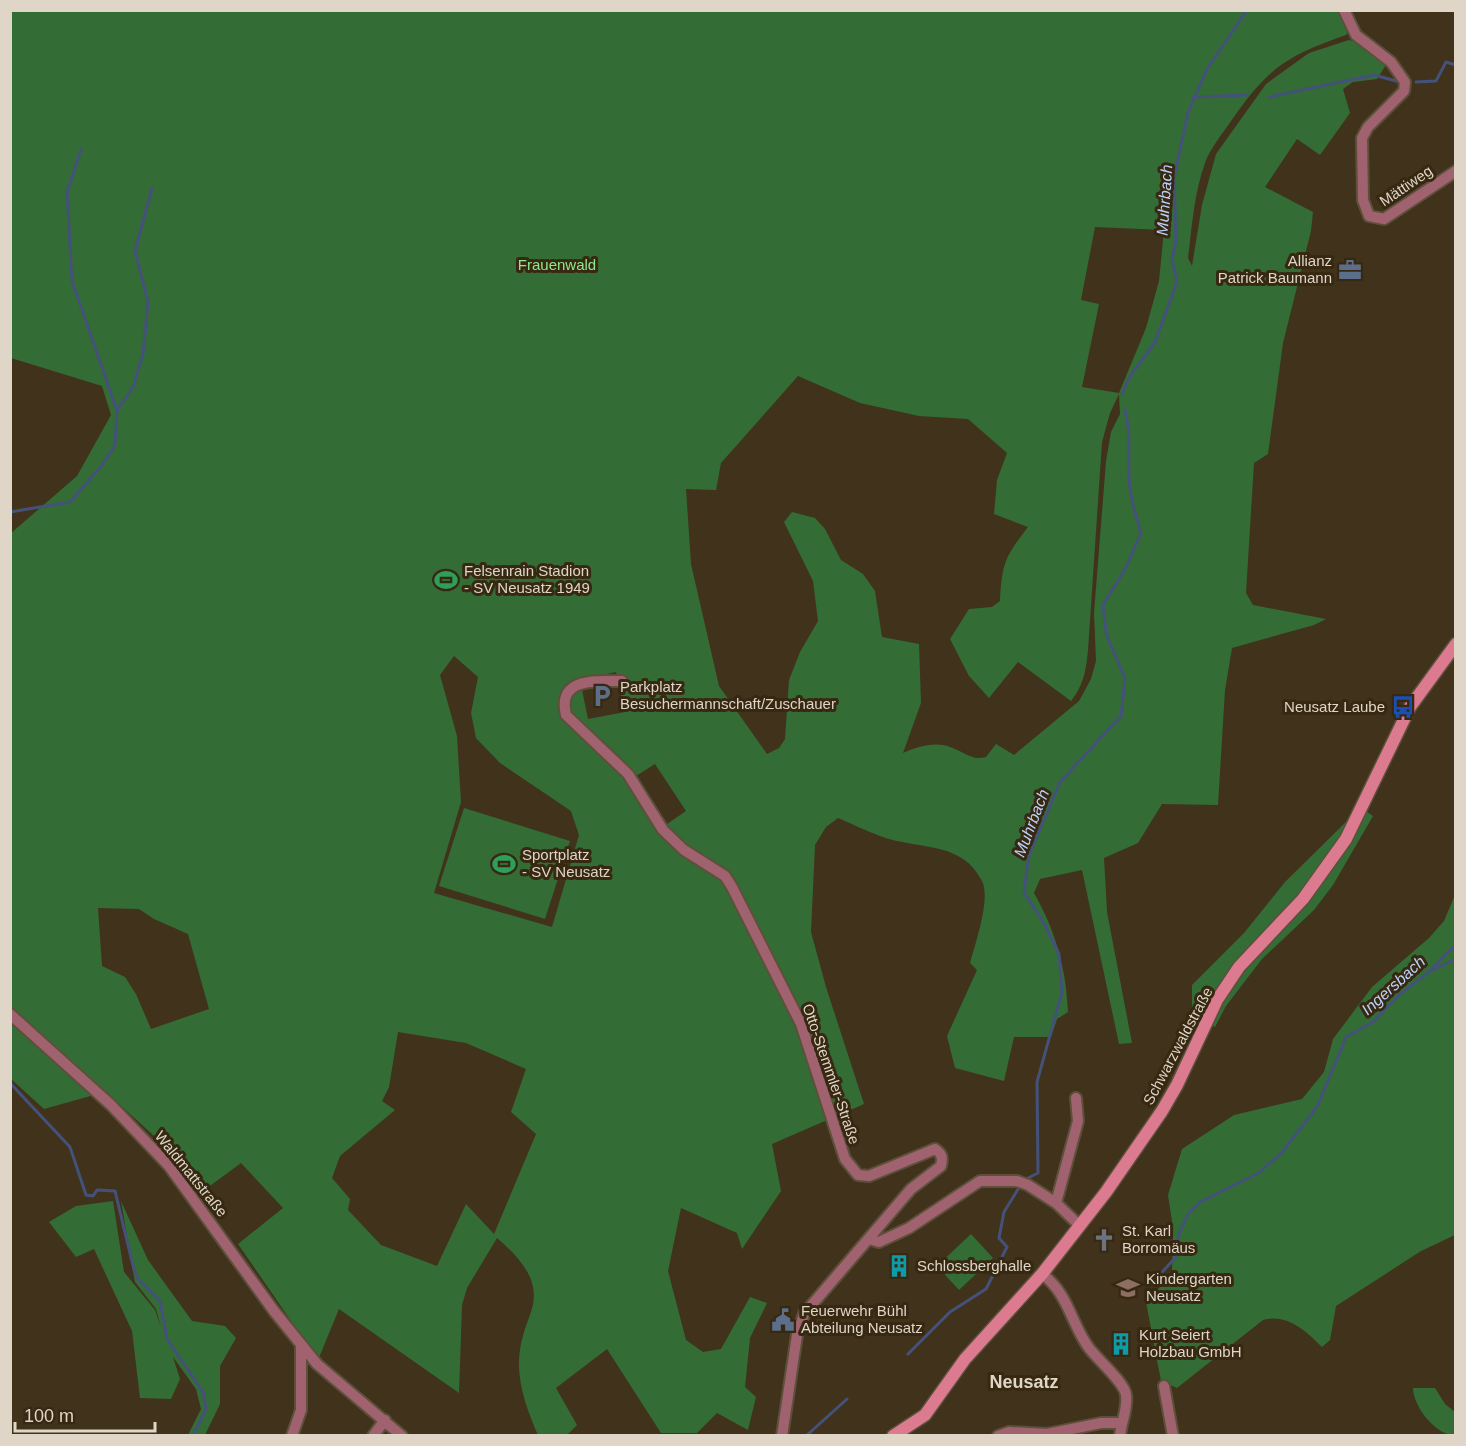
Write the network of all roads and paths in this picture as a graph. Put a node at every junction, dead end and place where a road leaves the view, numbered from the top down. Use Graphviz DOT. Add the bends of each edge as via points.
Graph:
graph roads {
  1 [pos="1344,10"];
  2 [pos="1455,171"];
  3 [pos="1455,645"];
  4 [pos="622,681"];
  5 [pos="10,1014"];
  6 [pos="1076,1098"];
  7 [pos="1056,1203"];
  8 [pos="1079,1225"];
  9 [pos="869,1239"];
  10 [pos="1042,1274"];
  11 [pos="301,1347"];
  12 [pos="1164,1386"];
  13 [pos="385,1420"];
  14 [pos="1120,1423"];
  15 [pos="292,1436"];
  16 [pos="373,1436"];
  17 [pos="402,1436"];
  18 [pos="782,1436"];
  19 [pos="893,1436"];
  20 [pos="998,1436"];
  21 [pos="1120,1436"];
  22 [pos="1173,1436"];
  1 -- 2 [label="street, Mättiweg" via="1356,35 1396,67 1405,82 1404,91 1362,138 1363,200 1369,216 1384,219"];
  3 -- 8 [label="main road, Schwarzwaldstraße" via="1410,707 1346,839 1302,899 1239,967 1217,1000 1162,1111"];
  4 -- 9 [label="street, Otto-Stemmler-Straße" via="574,686 563,702 566,715 628,774 663,831 684,850 725,876 732,887 801,1024 846,1159 858,1175 869,1176 929,1150 941,1153 941,1166 911,1189"];
  5 -- 11 [label="street, Waldmattstraße" via="111,1106 169,1166"];
  6 -- 7 [label="street" via="1078,1121"];
  7 -- 8 [label="street"];
  7 -- 9 [label="street" via="1017,1180 980,1181 909,1228 879,1242"];
  8 -- 10 [label="main road, Schwarzwaldstraße"];
  9 -- 18 [label="street, Otto-Stemmler-Straße" via="804,1314 797,1335"];
  10 -- 14 [label="street" via="1065,1300 1087,1346 1124,1387 1126,1408"];
  10 -- 19 [label="main road, Schwarzwaldstraße" via="966,1359 925,1415"];
  11 -- 13 [label="street, Waldmattstraße"];
  11 -- 15 [label="street" via="301,1410"];
  12 -- 22 [label="street"];
  13 -- 16 [label="street"];
  13 -- 17 [label="street, Waldmattstraße"];
  14 -- 20 [label="street" via="1047,1434 1009,1432"];
  14 -- 21 [label="street"];
}
